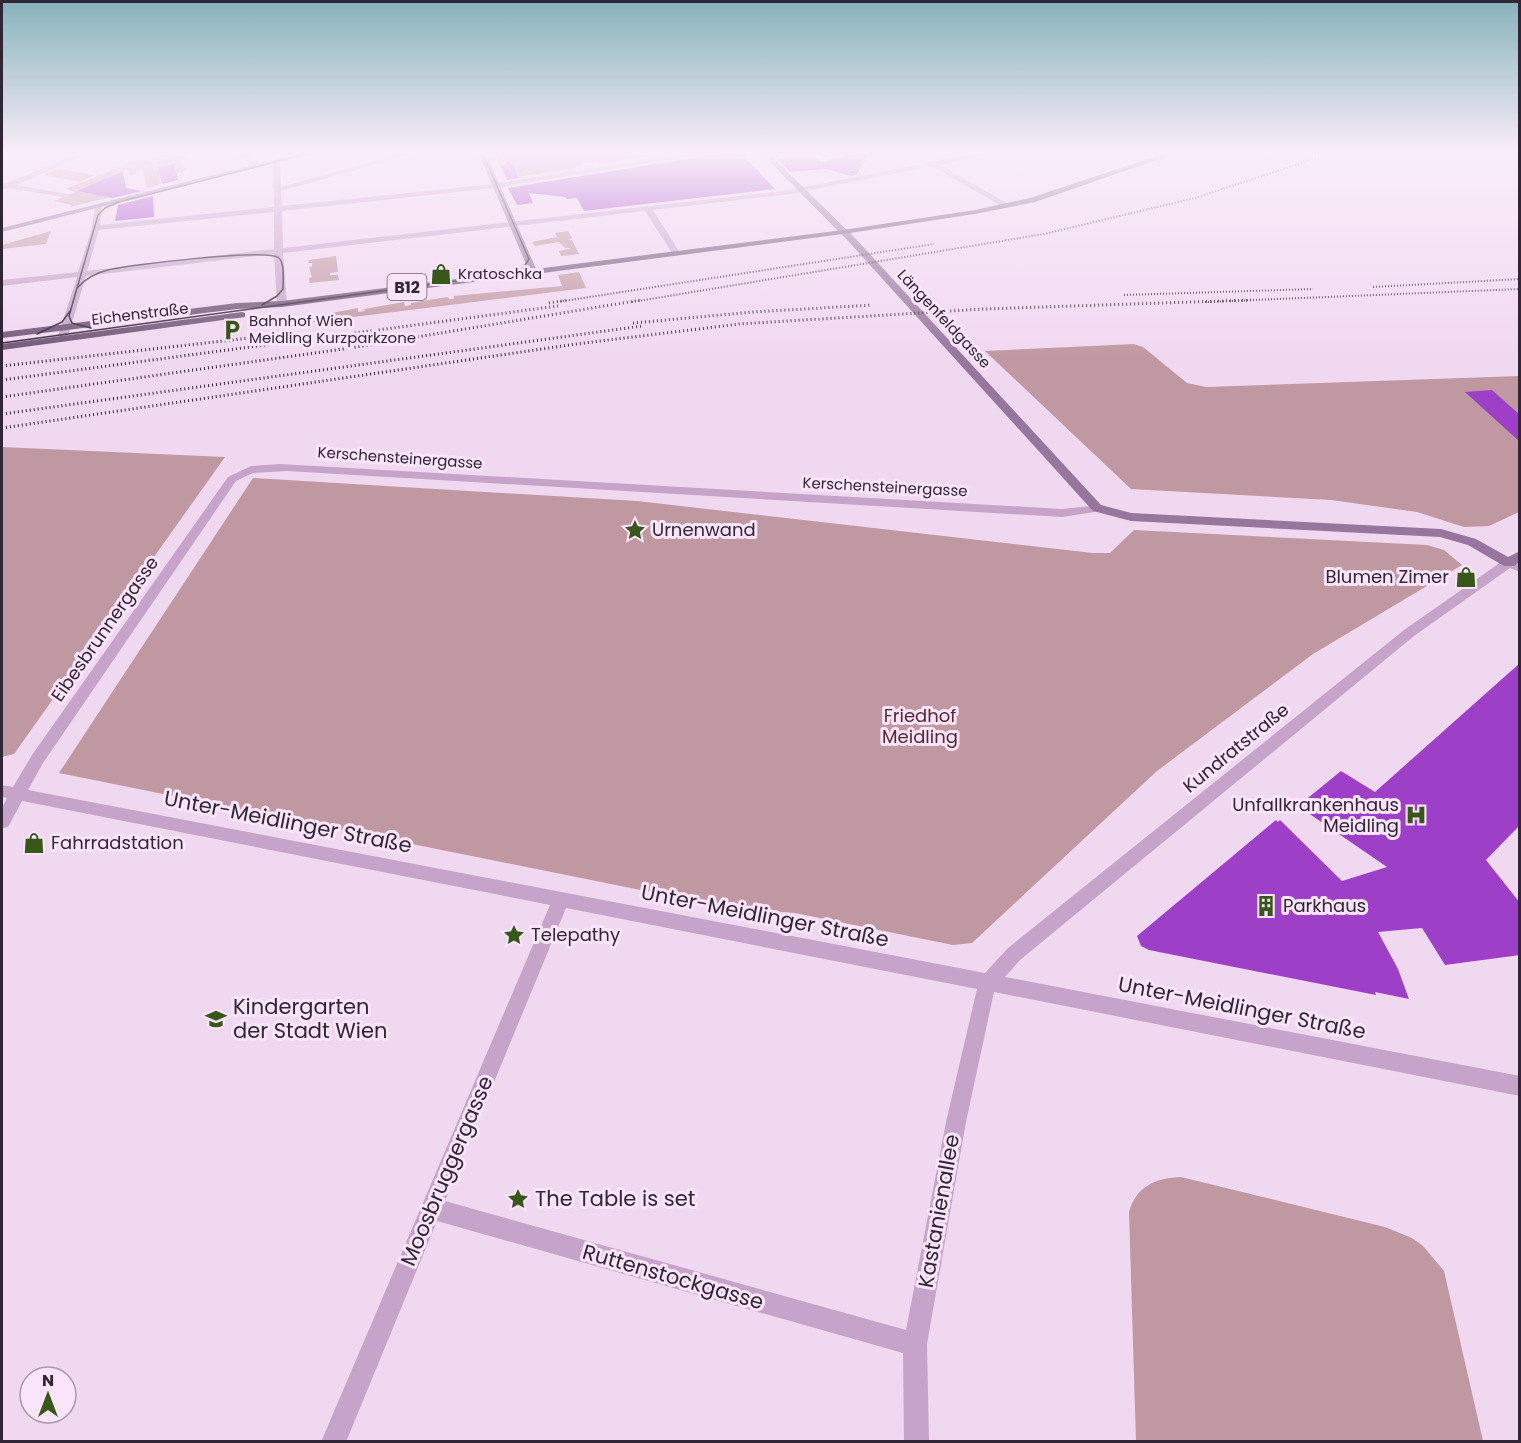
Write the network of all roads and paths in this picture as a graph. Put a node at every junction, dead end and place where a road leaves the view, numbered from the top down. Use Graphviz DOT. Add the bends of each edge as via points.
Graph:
graph roads {
  1 [pos="38,221"];
  2 [pos="97,221"];
  3 [pos="160,221"];
  4 [pos="278,221"];
  5 [pos="509,221"];
  6 [pos="542,221"];
  7 [pos="656,221"];
  8 [pos="832,221"];
  9 [pos="911,221"];
  10 [pos="511,225"];
  11 [pos="96,228"];
  12 [pos="2,230"];
  13 [pos="843,232"];
  14 [pos="277,251"];
  15 [pos="676,253"];
  16 [pos="533,271"];
  17 [pos="83,273"];
  18 [pos="2,283"];
  19 [pos="282,304"];
  20 [pos="67,327"];
  21 [pos="2,335"];
  22 [pos="62,339"];
  23 [pos="2,347"];
  24 [pos="252,469"];
  25 [pos="1097,508"];
  26 [pos="1516,562"];
  27 [pos="10,792"];
  28 [pos="2,822"];
  29 [pos="561,900"];
  30 [pos="987,984"];
  31 [pos="1520,1086"];
  32 [pos="431,1208"];
  33 [pos="915,1344"];
  34 [pos="333,1442"];
  35 [pos="917,1442"];
  1 -- 12 [label="street"];
  2 -- 11 [label="street"];
  3 -- 11 [label="street"];
  4 -- 14 [label="street"];
  5 -- 10 [label="street"];
  6 -- 10 [label="street"];
  7 -- 15 [label="street"];
  8 -- 13 [label="street, Längenfeldgasse"];
  9 -- 13 [label="main road, Eichenstraße / B12"];
  10 -- 14 [label="street"];
  10 -- 16 [label="street"];
  11 -- 17 [label="street"];
  13 -- 15 [label="main road, Eichenstraße / B12"];
  13 -- 25 [label="street, Längenfeldgasse"];
  14 -- 17 [label="street"];
  14 -- 19 [label="street"];
  15 -- 16 [label="main road, Eichenstraße / B12"];
  16 -- 19 [label="main road, Eichenstraße / B12"];
  17 -- 18 [label="street"];
  17 -- 20 [label="street"];
  19 -- 20 [label="main road, Eichenstraße / B12"];
  19 -- 22 [label="main road, Eichenstraße / B12" via="237,316"];
  20 -- 21 [label="main road, Eichenstraße / B12"];
  20 -- 22 [label="street"];
  22 -- 23 [label="main road, Eichenstraße / B12"];
  24 -- 25 [label="street, Kerschensteinergasse" via="1062,513"];
  24 -- 27 [label="street, Eibesbrunnergasse" via="232,479"];
  25 -- 26 [label="street, Kerschensteinergasse" via="1131,517 1442,533"];
  26 -- 30 [label="street, Kundratstraße" via="1400,640 1014,954"];
  27 -- 28 [label="street, Eibesbrunnergasse"];
  27 -- 29 [label="street, Unter-Meidlinger Straße"];
  29 -- 30 [label="street, Unter-Meidlinger Straße"];
  29 -- 32 [label="street, Moosbruggergasse"];
  30 -- 31 [label="street, Unter-Meidlinger Straße"];
  30 -- 33 [label="street, Kastanienallee" via="956,1122"];
  32 -- 33 [label="street, Ruttenstockgasse"];
  32 -- 34 [label="street, Moosbruggergasse"];
  33 -- 35 [label="street, Kastanienallee"];
}
